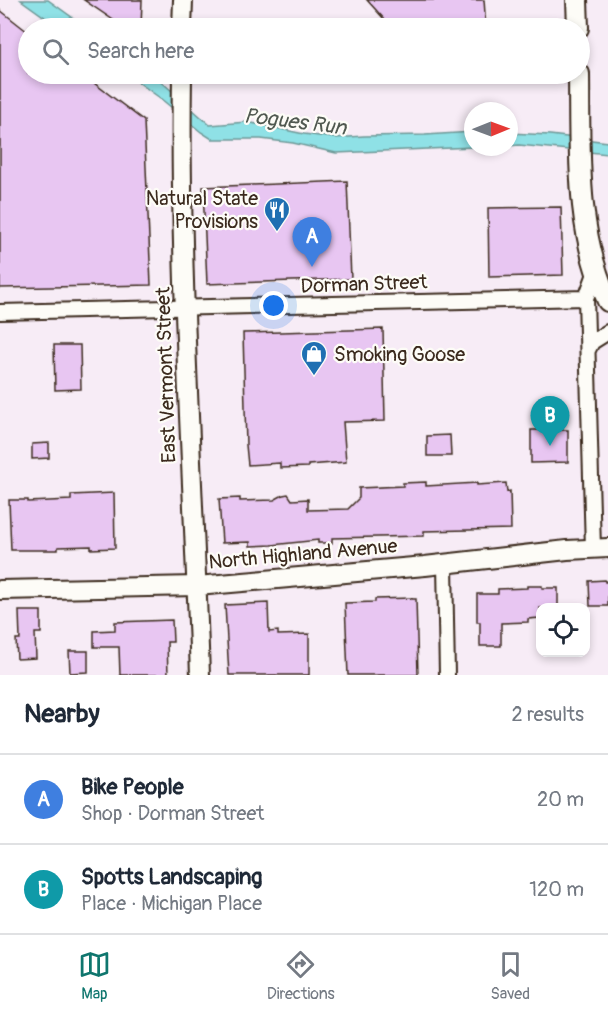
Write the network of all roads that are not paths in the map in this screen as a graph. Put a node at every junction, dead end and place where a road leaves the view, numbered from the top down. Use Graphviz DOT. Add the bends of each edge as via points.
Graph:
graph roads {
  1 [pos="183,0"];
  2 [pos="577,0"];
  3 [pos="182,18"];
  4 [pos="578,18"];
  5 [pos="182,84"];
  6 [pos="579,84"];
  7 [pos="601,295"];
  8 [pos="185,309"];
  9 [pos="0,312"];
  10 [pos="608,332"];
  11 [pos="588,350"];
  12 [pos="600,548"];
  13 [pos="445,564"];
  14 [pos="197,586"];
  15 [pos="0,590"];
  16 [pos="200,675"];
  17 [pos="447,675"];
  1 -- 3 [label="street"];
  2 -- 4 [label="main road"];
  5 -- 8 [label="street, East Vermont Street"];
  6 -- 7 [label="main road" via="585,216"];
  7 -- 8 [label="street, Dorman Street"];
  7 -- 11 [label="street"];
  8 -- 9 [label="street, Dorman Street"];
  8 -- 14 [label="street, East Vermont Street"];
  10 -- 11 [label="street" via="592,342"];
  11 -- 12 [label="street"];
  12 -- 13 [label="street, North Highland Avenue"];
  13 -- 14 [label="street, North Highland Avenue"];
  13 -- 17 [label="street"];
  14 -- 15 [label="street, North Highland Avenue"];
  14 -- 16 [label="street, East Vermont Street"];
}
